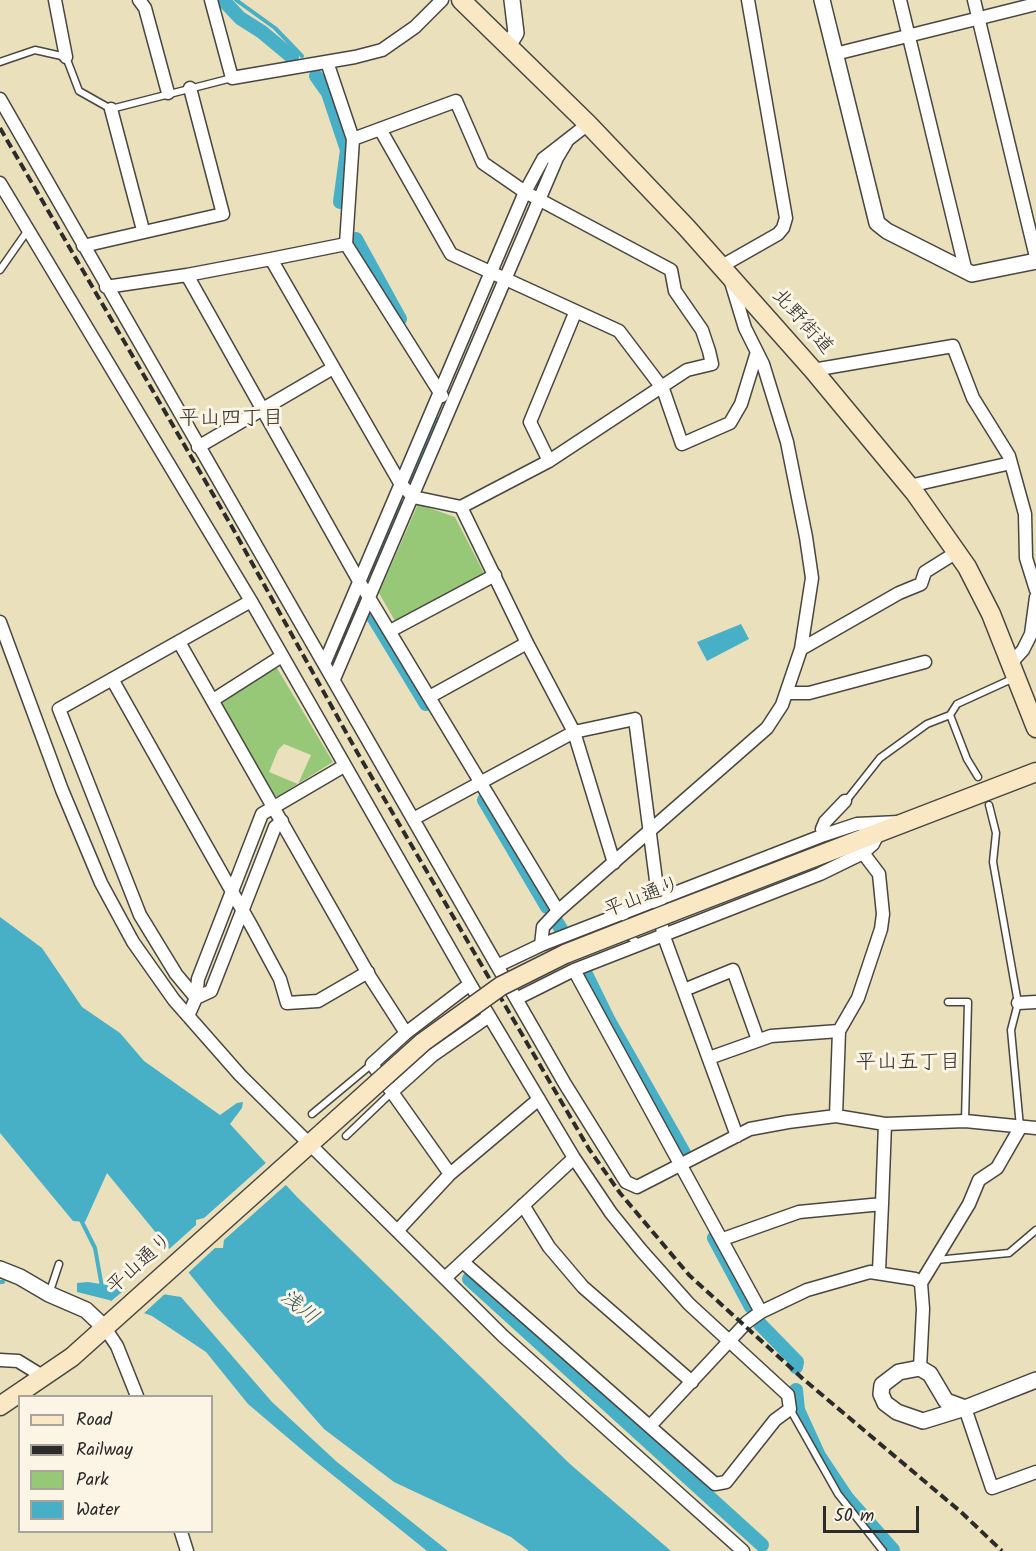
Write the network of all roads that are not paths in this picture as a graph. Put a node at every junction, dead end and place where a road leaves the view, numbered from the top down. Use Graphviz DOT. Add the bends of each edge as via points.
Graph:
graph roads {
  1 [pos="55,0"];
  2 [pos="139,0"];
  3 [pos="211,0"];
  4 [pos="442,0"];
  5 [pos="461,0"];
  6 [pos="512,0"];
  7 [pos="748,0"];
  8 [pos="822,0"];
  9 [pos="900,0"];
  10 [pos="974,0"];
  11 [pos="1036,4"];
  12 [pos="978,19"];
  13 [pos="909,36"];
  14 [pos="508,46"];
  15 [pos="835,54"];
  16 [pos="66,57"];
  17 [pos="0,62"];
  18 [pos="327,62"];
  19 [pos="232,78"];
  20 [pos="190,88"];
  21 [pos="168,93"];
  22 [pos="0,99"];
  23 [pos="111,109"];
  24 [pos="588,124"];
  25 [pos="380,129"];
  26 [pos="353,140"];
  27 [pos="568,140"];
  28 [pos="0,184"];
  29 [pos="525,192"];
  30 [pos="540,200"];
  31 [pos="28,230"];
  32 [pos="143,230"];
  33 [pos="346,244"];
  34 [pos="83,246"];
  35 [pos="271,259"];
  36 [pos="1036,259"];
  37 [pos="0,270"];
  38 [pos="725,272"];
  39 [pos="966,272"];
  40 [pos="490,274"];
  41 [pos="187,275"];
  42 [pos="505,281"];
  43 [pos="106,287"];
  44 [pos="575,313"];
  45 [pos="757,352"];
  46 [pos="333,368"];
  47 [pos="813,370"];
  48 [pos="663,389"];
  49 [pos="440,392"];
  50 [pos="264,409"];
  51 [pos="449,411"];
  52 [pos="198,447"];
  53 [pos="549,461"];
  54 [pos="1011,463"];
  55 [pos="400,483"];
  56 [pos="909,486"];
  57 [pos="413,496"];
  58 [pos="461,507"];
  59 [pos="957,552"];
  60 [pos="495,575"];
  61 [pos="359,581"];
  62 [pos="1036,590"];
  63 [pos="1036,597"];
  64 [pos="369,598"];
  65 [pos="251,601"];
  66 [pos="0,622"];
  67 [pos="390,631"];
  68 [pos="179,642"];
  69 [pos="527,643"];
  70 [pos="801,649"];
  71 [pos="282,656"];
  72 [pos="325,662"];
  73 [pos="925,662"];
  74 [pos="1015,669"];
  75 [pos="334,679"];
  76 [pos="112,680"];
  77 [pos="786,693"];
  78 [pos="431,696"];
  79 [pos="213,700"];
  80 [pos="950,715"];
  81 [pos="1036,728"];
  82 [pos="574,732"];
  83 [pos="344,766"];
  84 [pos="1036,772"];
  85 [pos="978,777"];
  86 [pos="482,782"];
  87 [pos="845,801"];
  88 [pos="989,805"];
  89 [pos="274,807"];
  90 [pos="413,819"];
  91 [pos="282,821"];
  92 [pos="905,822"];
  93 [pos="879,832"];
  94 [pos="648,834"];
  95 [pos="824,835"];
  96 [pos="863,853"];
  97 [pos="614,863"];
  98 [pos="232,893"];
  99 [pos="658,898"];
  100 [pos="242,911"];
  101 [pos="558,911"];
  102 [pos="625,912"];
  103 [pos="663,934"];
  104 [pos="626,937"];
  105 [pos="640,943"];
  106 [pos="541,945"];
  107 [pos="499,965"];
  108 [pos="574,970"];
  109 [pos="368,972"];
  110 [pos="512,978"];
  111 [pos="470,984"];
  112 [pos="684,990"];
  113 [pos="196,998"];
  114 [pos="518,998"];
  115 [pos="472,1002"];
  116 [pos="948,1002"];
  117 [pos="1036,1002"];
  118 [pos="1018,1003"];
  119 [pos="188,1016"];
  120 [pos="489,1016"];
  121 [pos="839,1031"];
  122 [pos="406,1033"];
  123 [pos="758,1040"];
  124 [pos="709,1058"];
  125 [pos="372,1064"];
  126 [pos="381,1075"];
  127 [pos="393,1091"];
  128 [pos="538,1100"];
  129 [pos="312,1114"];
  130 [pos="836,1116"];
  131 [pos="965,1121"];
  132 [pos="885,1124"];
  133 [pos="1020,1128"];
  134 [pos="1036,1128"];
  135 [pos="346,1136"];
  136 [pos="737,1136"];
  137 [pos="313,1141"];
  138 [pos="574,1158"];
  139 [pos="683,1166"];
  140 [pos="450,1174"];
  141 [pos="882,1204"];
  142 [pos="523,1205"];
  143 [pos="398,1230"];
  144 [pos="1036,1230"];
  145 [pos="723,1239"];
  146 [pos="936,1260"];
  147 [pos="464,1263"];
  148 [pos="58,1264"];
  149 [pos="0,1269"];
  150 [pos="879,1272"];
  151 [pos="445,1278"];
  152 [pos="921,1283"];
  153 [pos="49,1294"];
  154 [pos="761,1312"];
  155 [pos="112,1322"];
  156 [pos="729,1341"];
  157 [pos="0,1360"];
  158 [pos="920,1368"];
  159 [pos="44,1377"];
  160 [pos="1036,1380"];
  161 [pos="692,1382"];
  162 [pos="137,1395"];
  163 [pos="0,1406"];
  164 [pos="965,1408"];
  165 [pos="790,1409"];
  166 [pos="650,1426"];
  167 [pos="1036,1472"];
  168 [pos="181,1533"];
  169 [pos="187,1551"];
  170 [pos="743,1551"];
  171 [pos="883,1551"];
  1 -- 16 [label="street"];
  2 -- 21 [label="street" via="145,8"];
  3 -- 19 [label="street"];
  4 -- 18 [label="street" via="415,27 382,50"];
  5 -- 14 [label="main road, 北野街道"];
  6 -- 14 [label="street" via="516,33"];
  7 -- 38 [label="street" via="786,218 778,234"];
  8 -- 15 [label="street"];
  9 -- 13 [label="street"];
  10 -- 12 [label="street"];
  11 -- 12 [label="street"];
  12 -- 13 [label="street"];
  12 -- 36 [label="street"];
  13 -- 15 [label="street"];
  13 -- 39 [label="street"];
  14 -- 24 [label="main road, 北野街道"];
  15 -- 39 [label="street" via="877,223"];
  16 -- 17 [label="lane" via="35,50"];
  16 -- 23 [label="lane" via="79,91"];
  18 -- 19 [label="street"];
  18 -- 26 [label="street"];
  19 -- 20 [label="lane"];
  20 -- 21 [label="lane"];
  20 -- 32 [label="street" via="223,214"];
  21 -- 23 [label="lane"];
  22 -- 34 [label="street"];
  23 -- 32 [label="street"];
  24 -- 27 [label="street"];
  24 -- 38 [label="main road, 北野街道"];
  25 -- 26 [label="street"];
  25 -- 29 [label="street" via="456,101 483,163"];
  25 -- 40 [label="street" via="451,254"];
  26 -- 33 [label="street"];
  27 -- 29 [label="street" via="543,159"];
  27 -- 30 [label="street"];
  28 -- 31 [label="street"];
  29 -- 30 [label="street"];
  29 -- 40 [label="street"];
  30 -- 42 [label="street"];
  30 -- 48 [label="street" via="671,270 675,291 702,330 712,364 687,370"];
  31 -- 37 [label="lane"];
  31 -- 65 [label="street"];
  32 -- 34 [label="street"];
  33 -- 35 [label="street"];
  33 -- 49 [label="street"];
  34 -- 43 [label="street"];
  35 -- 41 [label="street"];
  35 -- 46 [label="street"];
  36 -- 39 [label="street" via="979,274"];
  38 -- 45 [label="street"];
  38 -- 47 [label="main road, 北野街道"];
  40 -- 42 [label="street"];
  40 -- 49 [label="street"];
  41 -- 43 [label="street"];
  41 -- 50 [label="street"];
  42 -- 44 [label="street"];
  42 -- 51 [label="street"];
  43 -- 52 [label="street"];
  44 -- 48 [label="street" via="619,331"];
  44 -- 53 [label="street" via="530,422"];
  45 -- 48 [label="street" via="741,404 730,423 682,444"];
  45 -- 70 [label="street" via="787,442 810,560 810,595"];
  46 -- 50 [label="street"];
  46 -- 55 [label="street"];
  47 -- 54 [label="street" via="954,346 974,398"];
  47 -- 56 [label="main road, 北野街道"];
  48 -- 53 [label="street"];
  49 -- 51 [label="street"];
  49 -- 55 [label="street"];
  50 -- 52 [label="street"];
  50 -- 61 [label="street"];
  51 -- 57 [label="street"];
  52 -- 72 [label="street"];
  53 -- 58 [label="street"];
  54 -- 56 [label="street"];
  54 -- 62 [label="street" via="1025,514 1026,558"];
  55 -- 57 [label="street"];
  55 -- 61 [label="street"];
  56 -- 59 [label="main road, 北野街道"];
  57 -- 58 [label="street"];
  57 -- 64 [label="street"];
  58 -- 60 [label="street"];
  59 -- 70 [label="street" via="925,572 921,584 899,592"];
  59 -- 74 [label="main road, 北野街道"];
  60 -- 67 [label="street"];
  60 -- 69 [label="street"];
  61 -- 64 [label="street"];
  61 -- 72 [label="street"];
  63 -- 74 [label="street" via="1031,633"];
  64 -- 67 [label="street"];
  64 -- 75 [label="street"];
  65 -- 68 [label="street"];
  65 -- 71 [label="street"];
  66 -- 119 [label="street" via="101,883 134,942"];
  67 -- 78 [label="street"];
  68 -- 76 [label="street"];
  68 -- 79 [label="street"];
  69 -- 78 [label="street"];
  69 -- 82 [label="street"];
  70 -- 77 [label="street"];
  71 -- 79 [label="street"];
  71 -- 83 [label="street"];
  72 -- 75 [label="street"];
  73 -- 77 [label="street" via="809,693"];
  74 -- 80 [label="lane" via="957,704"];
  74 -- 81 [label="main road, 北野街道"];
  75 -- 90 [label="street"];
  76 -- 98 [label="street"];
  76 -- 113 [label="street" via="59,709 140,915 176,974"];
  77 -- 94 [label="street" via="767,728 753,743"];
  78 -- 86 [label="street"];
  79 -- 89 [label="street"];
  80 -- 85 [label="lane"];
  80 -- 87 [label="lane" via="920,729 880,758"];
  82 -- 86 [label="street"];
  82 -- 94 [label="street" via="635,718"];
  82 -- 97 [label="street"];
  83 -- 89 [label="street"];
  83 -- 111 [label="street"];
  84 -- 92 [label="main road, 平山通り"];
  86 -- 90 [label="street"];
  86 -- 101 [label="street"];
  87 -- 95 [label="street" via="825,822"];
  88 -- 118 [label="lane" via="996,833 993,862"];
  89 -- 91 [label="street"];
  89 -- 98 [label="street" via="262,814"];
  90 -- 107 [label="street"];
  91 -- 100 [label="street" via="275,827"];
  91 -- 109 [label="street"];
  92 -- 93 [label="main road, 平山通り"];
  92 -- 95 [label="street" via="857,824"];
  93 -- 96 [label="street"];
  93 -- 137 [label="main road, 平山通り, bridge" via="565,954 494,991 423,1042"];
  94 -- 97 [label="street"];
  94 -- 99 [label="street" via="653,843"];
  95 -- 99 [label="street"];
  96 -- 103 [label="street" via="820,874"];
  96 -- 121 [label="street" via="879,874 881,929 858,998"];
  97 -- 101 [label="street"];
  98 -- 100 [label="street"];
  98 -- 113 [label="street" via="198,980"];
  99 -- 102 [label="street"];
  99 -- 103 [label="street"];
  100 -- 109 [label="street" via="280,979 287,1003 318,1001"];
  100 -- 113 [label="street" via="211,991"];
  101 -- 106 [label="street" via="543,927"];
  102 -- 104 [label="lane"];
  102 -- 106 [label="street"];
  103 -- 105 [label="street"];
  103 -- 112 [label="street"];
  104 -- 105 [label="lane"];
  104 -- 110 [label="lane" via="607,934"];
  105 -- 108 [label="street"];
  106 -- 107 [label="street"];
  107 -- 114 [label="street"];
  108 -- 114 [label="street"];
  108 -- 139 [label="street"];
  109 -- 122 [label="street"];
  111 -- 120 [label="street"];
  111 -- 122 [label="street"];
  112 -- 123 [label="street" via="733,970"];
  112 -- 124 [label="street"];
  113 -- 119 [label="street"];
  114 -- 139 [label="street" via="593,1132 626,1182 637,1187"];
  115 -- 126 [label="lane"];
  116 -- 131 [label="lane" via="968,1002"];
  117 -- 118 [label="street"];
  118 -- 133 [label="lane" via="1011,1030"];
  119 -- 137 [label="street" via="240,1075"];
  120 -- 127 [label="street" via="434,1055"];
  120 -- 128 [label="street"];
  121 -- 123 [label="street"];
  121 -- 130 [label="street"];
  122 -- 125 [label="street"];
  123 -- 124 [label="street"];
  124 -- 136 [label="street"];
  125 -- 126 [label="street"];
  125 -- 129 [label="lane"];
  126 -- 127 [label="street"];
  127 -- 135 [label="lane"];
  127 -- 140 [label="street"];
  128 -- 138 [label="street"];
  128 -- 140 [label="street"];
  130 -- 132 [label="street"];
  130 -- 136 [label="street" via="750,1129"];
  131 -- 132 [label="street"];
  131 -- 133 [label="street"];
  132 -- 141 [label="street"];
  133 -- 134 [label="street"];
  133 -- 146 [label="street" via="997,1168 980,1180"];
  136 -- 139 [label="street"];
  137 -- 143 [label="street"];
  137 -- 155 [label="main road, 平山通り"];
  138 -- 142 [label="street"];
  138 -- 156 [label="street" via="641,1250 689,1304"];
  139 -- 145 [label="street"];
  140 -- 143 [label="street"];
  141 -- 145 [label="street" via="799,1212"];
  141 -- 150 [label="street"];
  142 -- 147 [label="street"];
  142 -- 161 [label="street" via="549,1247 584,1287"];
  143 -- 151 [label="street"];
  144 -- 146 [label="lane" via="1009,1252"];
  145 -- 154 [label="street"];
  146 -- 152 [label="street"];
  147 -- 151 [label="street"];
  147 -- 166 [label="street"];
  148 -- 153 [label="lane"];
  149 -- 153 [label="street"];
  150 -- 152 [label="street"];
  150 -- 154 [label="street" via="830,1282"];
  151 -- 170 [label="street" via="518,1349"];
  152 -- 158 [label="street"];
  153 -- 155 [label="street"];
  154 -- 156 [label="street"];
  155 -- 159 [label="main road, 平山通り"];
  155 -- 162 [label="street"];
  156 -- 161 [label="street"];
  156 -- 165 [label="street" via="788,1395"];
  157 -- 159 [label="street" via="18,1361"];
  158 -- 164 [label="street" via="930,1374 946,1401"];
  158 -- 164 [label="street" via="888,1378 882,1384 885,1403 923,1421"];
  159 -- 163 [label="main road, 平山通り"];
  160 -- 164 [label="street"];
  161 -- 166 [label="street"];
  164 -- 167 [label="street" via="992,1488"];
  165 -- 166 [label="street" via="775,1420 726,1482 718,1485 711,1483"];
  165 -- 171 [label="lane" via="838,1494"];
  168 -- 169 [label="street"];
}
